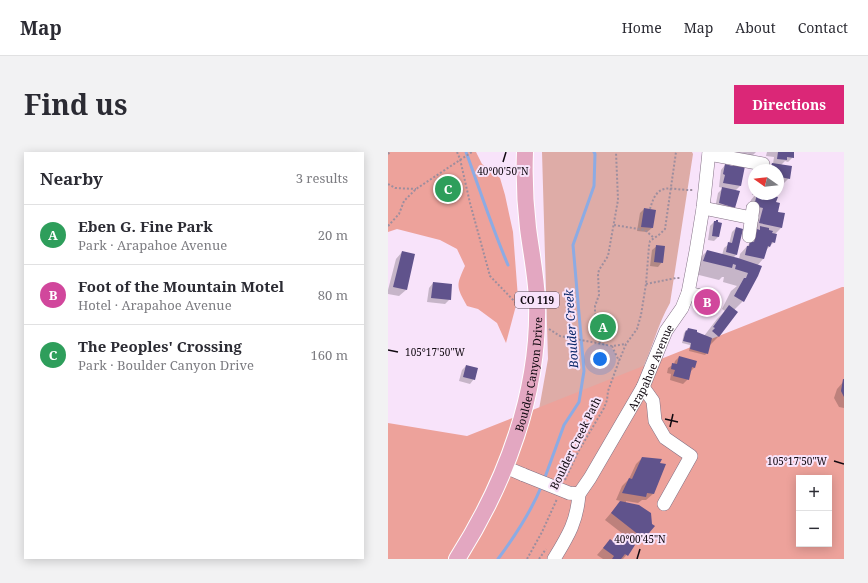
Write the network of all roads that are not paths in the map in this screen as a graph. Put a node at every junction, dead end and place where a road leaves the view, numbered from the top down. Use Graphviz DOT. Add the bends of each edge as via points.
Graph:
graph roads {
  1 [pos="525,152"];
  2 [pos="709,153"];
  3 [pos="763,162"];
  4 [pos="703,208"];
  5 [pos="749,236"];
  6 [pos="688,293"];
  7 [pos="701,296"];
  8 [pos="643,387"];
  9 [pos="505,467"];
  10 [pos="568,491"];
  11 [pos="664,504"];
  12 [pos="457,559"];
  13 [pos="554,559"];
  1 -- 9 [label="main road, Boulder Canyon Drive / CO 119" via="528,226 534,268 537,323 526,403"];
  2 -- 3 [label="street"];
  2 -- 4 [label="street, Arapahoe Avenue"];
  4 -- 5 [label="street" via="752,213"];
  4 -- 6 [label="street, Arapahoe Avenue"];
  6 -- 7 [label="street"];
  6 -- 8 [label="street, Arapahoe Avenue" via="682,308 666,332"];
  8 -- 10 [label="street, Arapahoe Avenue" via="590,478"];
  8 -- 11 [label="street" via="653,401 655,420 665,438 691,456"];
  9 -- 10 [label="street, bridge"];
  9 -- 12 [label="main road, Boulder Canyon Drive / CO 119" via="486,508"];
  10 -- 13 [label="street" via="577,513 570,532"];
}
